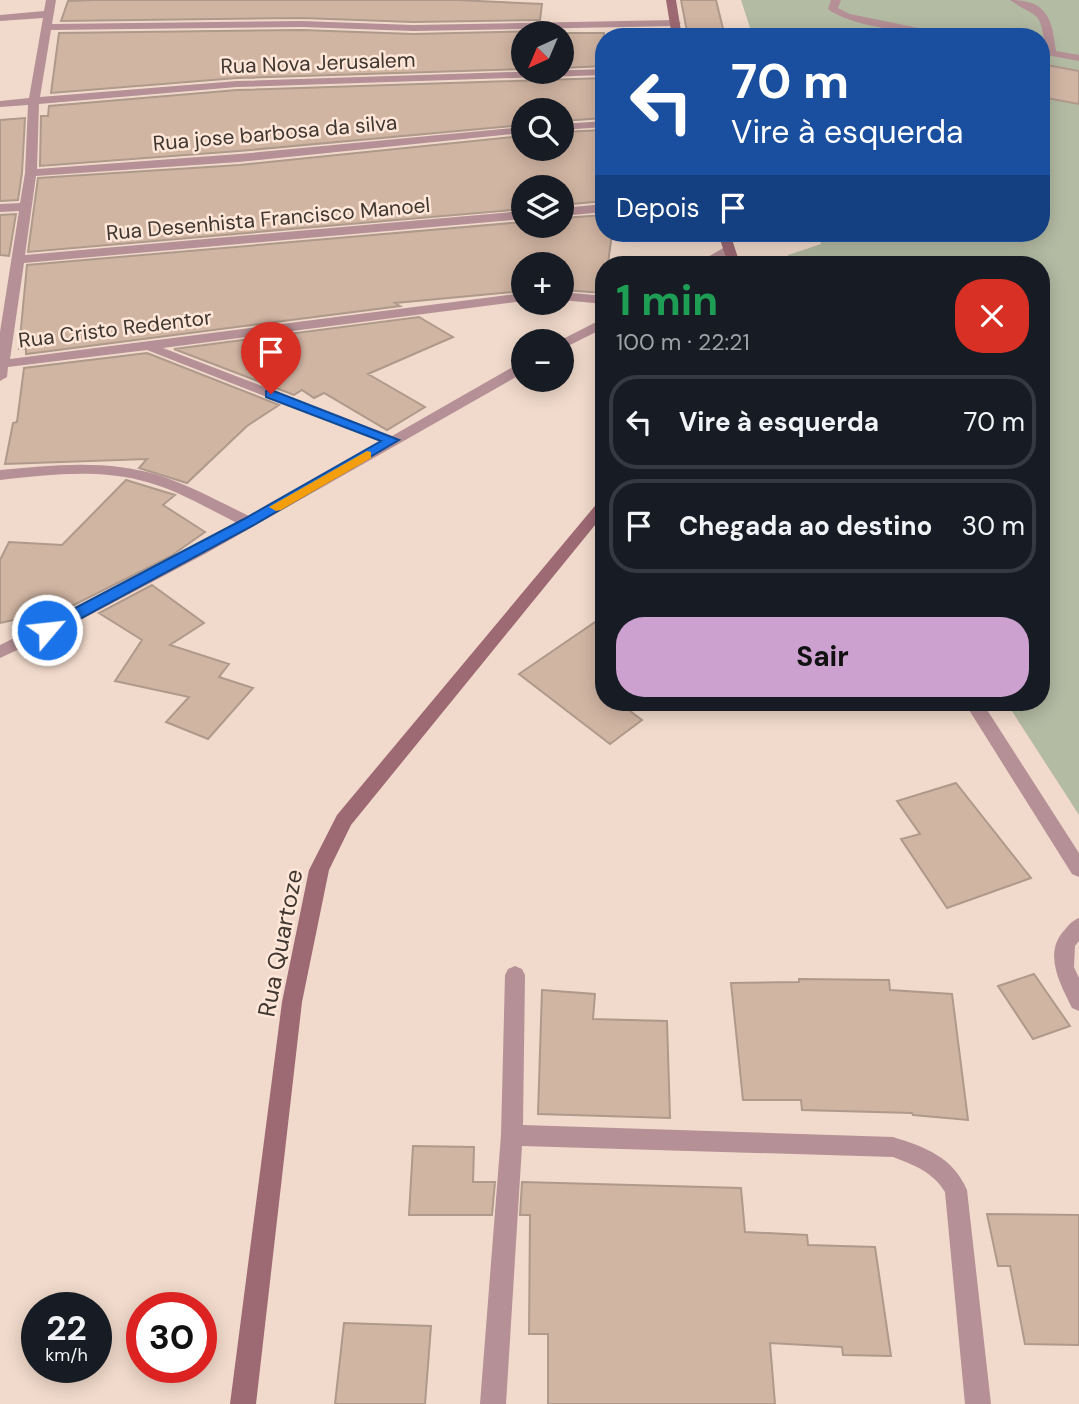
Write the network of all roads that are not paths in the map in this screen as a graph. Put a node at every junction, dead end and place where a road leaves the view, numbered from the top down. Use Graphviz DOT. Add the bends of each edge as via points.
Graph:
graph roads {
  1 [pos="51,0"];
  2 [pos="671,0"];
  3 [pos="836,0"];
  4 [pos="1015,0"];
  5 [pos="50,14"];
  6 [pos="0,18"];
  7 [pos="676,23"];
  8 [pos="47,27"];
  9 [pos="676,28"];
  10 [pos="908,28"];
  11 [pos="1046,28"];
  12 [pos="1050,53"];
  13 [pos="1079,58"];
  14 [pos="595,72"];
  15 [pos="34,102"];
  16 [pos="0,104"];
  17 [pos="595,125"];
  18 [pos="574,126"];
  19 [pos="511,131"];
  20 [pos="31,173"];
  21 [pos="24,206"];
  22 [pos="0,208"];
  23 [pos="595,209"];
  24 [pos="574,211"];
  25 [pos="511,216"];
  26 [pos="728,242"];
  27 [pos="730,248"];
  28 [pos="716,256"];
  29 [pos="732,256"];
  30 [pos="16,260"];
  31 [pos="574,297"];
  32 [pos="511,298"];
  33 [pos="595,299"];
  34 [pos="4,327"];
  35 [pos="595,327"];
  36 [pos="574,338"];
  37 [pos="150,348"];
  38 [pos="1,371"];
  39 [pos="511,374"];
  40 [pos="392,440"];
  41 [pos="0,475"];
  42 [pos="595,515"];
  43 [pos="249,522"];
  44 [pos="0,652"];
  45 [pos="979,711"];
  46 [pos="1079,869"];
  47 [pos="1079,926"];
  48 [pos="515,975"];
  49 [pos="1078,1001"];
  50 [pos="512,1135"];
  51 [pos="243,1404"];
  52 [pos="493,1404"];
  53 [pos="978,1404"];
  1 -- 5 [label="street"];
  2 -- 7 [label="street"];
  3 -- 10 [label="street" via="833,9 847,17"];
  4 -- 11 [label="street" via="1039,9 1046,17"];
  5 -- 6 [label="street"];
  5 -- 8 [label="street"];
  7 -- 8 [label="street"];
  7 -- 9 [label="street"];
  8 -- 15 [label="street"];
  12 -- 13 [label="street"];
  14 -- 15 [label="street, Rua Nova Jerusalem" via="237,84"];
  15 -- 16 [label="street, Rua Nova Jerusalem"];
  15 -- 20 [label="street"];
  17 -- 18 [label="street"];
  19 -- 20 [label="street, Rua jose barbosa da silva"];
  20 -- 21 [label="street"];
  21 -- 22 [label="street"];
  21 -- 30 [label="street"];
  23 -- 24 [label="street"];
  25 -- 30 [label="street, Rua Desenhista Francisco Manoel"];
  26 -- 27 [label="street"];
  27 -- 28 [label="street"];
  27 -- 29 [label="street"];
  30 -- 34 [label="street"];
  31 -- 33 [label="street"];
  32 -- 37 [label="street, Rua Cristo Redentor"];
  34 -- 38 [label="street"];
  35 -- 36 [label="street"];
  37 -- 38 [label="street, Rua Cristo Redentor"];
  37 -- 40 [label="street"];
  39 -- 40 [label="street"];
  40 -- 43 [label="street"];
  41 -- 43 [label="street" via="59,470 141,475"];
  42 -- 51 [label="street, Rua Quartoze" via="344,820 319,870 292,1002"];
  43 -- 44 [label="street"];
  45 -- 46 [label="street"];
  47 -- 49 [label="street" via="1065,944 1064,967"];
  48 -- 50 [label="street"];
  50 -- 52 [label="street"];
  50 -- 53 [label="street" via="893,1147 928,1159 948,1173 956,1190"];
}
